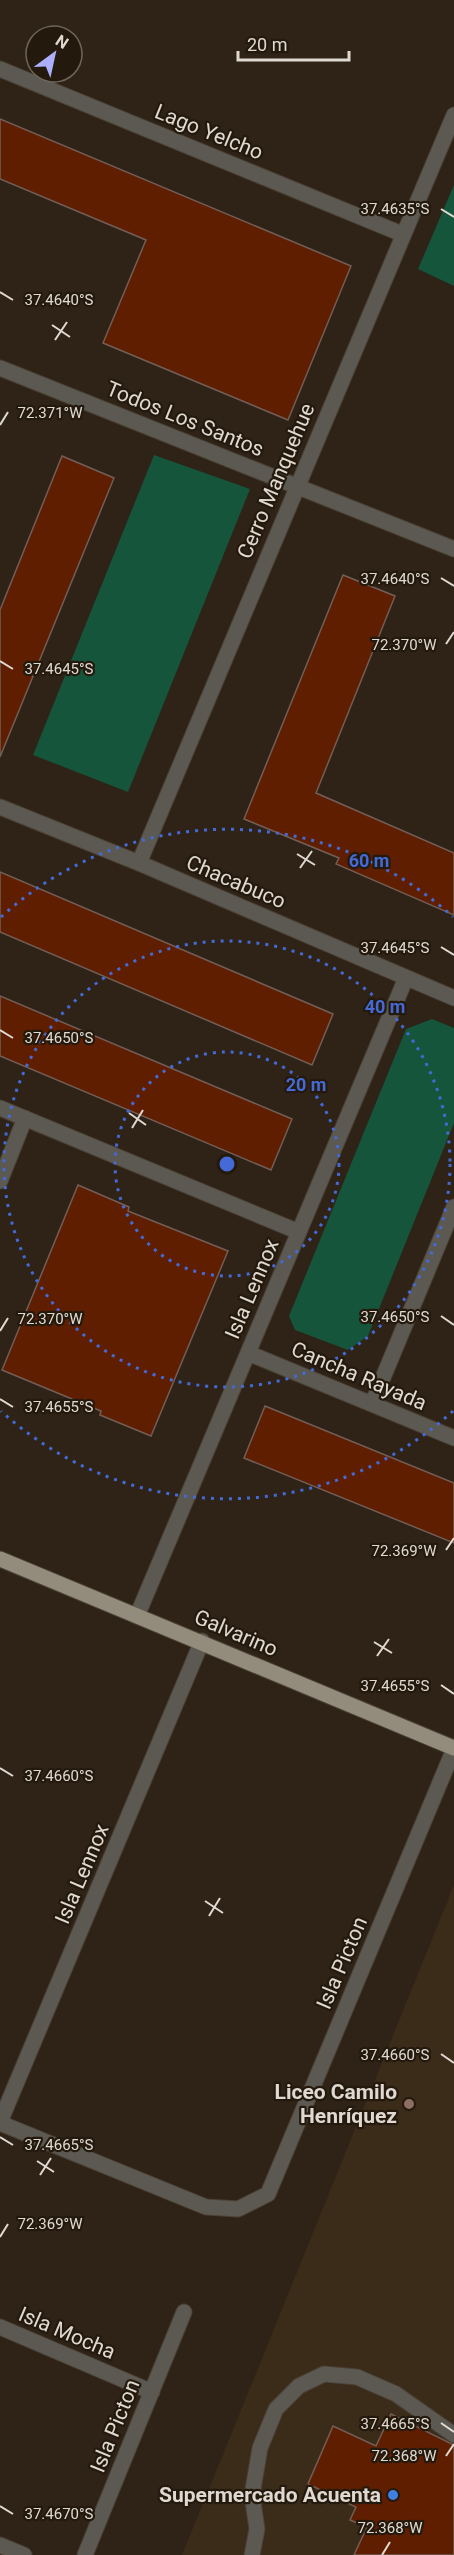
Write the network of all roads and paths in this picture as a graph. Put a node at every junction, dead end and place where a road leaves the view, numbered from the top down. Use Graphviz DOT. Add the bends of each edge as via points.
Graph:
graph roads {
  1 [pos="0,69"];
  2 [pos="454,115"];
  3 [pos="402,234"];
  4 [pos="0,368"];
  5 [pos="297,486"];
  6 [pos="454,549"];
  7 [pos="0,807"];
  8 [pos="139,863"];
  9 [pos="406,978"];
  10 [pos="454,998"];
  11 [pos="0,1108"];
  12 [pos="25,1118"];
  13 [pos="0,1180"];
  14 [pos="454,1207"];
  15 [pos="299,1233"];
  16 [pos="248,1353"];
  17 [pos="372,1404"];
  18 [pos="454,1438"];
  19 [pos="0,1559"];
  20 [pos="137,1616"];
  21 [pos="202,1641"];
  22 [pos="454,1749"];
  23 [pos="0,2123"];
  24 [pos="184,2312"];
  25 [pos="0,2328"];
  26 [pos="152,2392"];
  27 [pos="454,2434"];
  28 [pos="0,2545"];
  29 [pos="24,2555"];
  30 [pos="85,2555"];
  31 [pos="252,2555"];
  1 -- 3 [label="street, Lago Yelcho"];
  2 -- 3 [label="street, Cerro Manquehue"];
  3 -- 5 [label="street, Cerro Manquehue"];
  4 -- 5 [label="street, Todos Los Santos"];
  5 -- 6 [label="street, Todos Los Santos"];
  5 -- 8 [label="street, Cerro Manquehue"];
  7 -- 8 [label="street, Chacabuco"];
  8 -- 9 [label="street, Chacabuco"];
  9 -- 10 [label="street, Chacabuco"];
  9 -- 15 [label="street, Isla Lennox"];
  11 -- 12 [label="street"];
  12 -- 13 [label="street"];
  12 -- 15 [label="street"];
  14 -- 17 [label="street"];
  15 -- 16 [label="street, Isla Lennox"];
  16 -- 17 [label="street, Cancha Rayada"];
  16 -- 20 [label="street, Isla Lennox"];
  17 -- 18 [label="street, Cancha Rayada"];
  19 -- 20 [label="main road, Galvarino"];
  20 -- 21 [label="main road, Galvarino"];
  21 -- 22 [label="main road, Galvarino"];
  21 -- 23 [label="street, Isla Lennox"];
  22 -- 23 [label="street, Isla Picton" via="268,2194 238,2209 206,2207"];
  24 -- 26 [label="street, Isla Picton"];
  25 -- 26 [label="street, Isla Mocha"];
  26 -- 30 [label="street, Isla Picton"];
  27 -- 31 [label="street" via="396,2394 357,2377 324,2374 299,2386 276,2409 260,2448 252,2495 256,2529"];
  28 -- 29 [label="street"];
}
